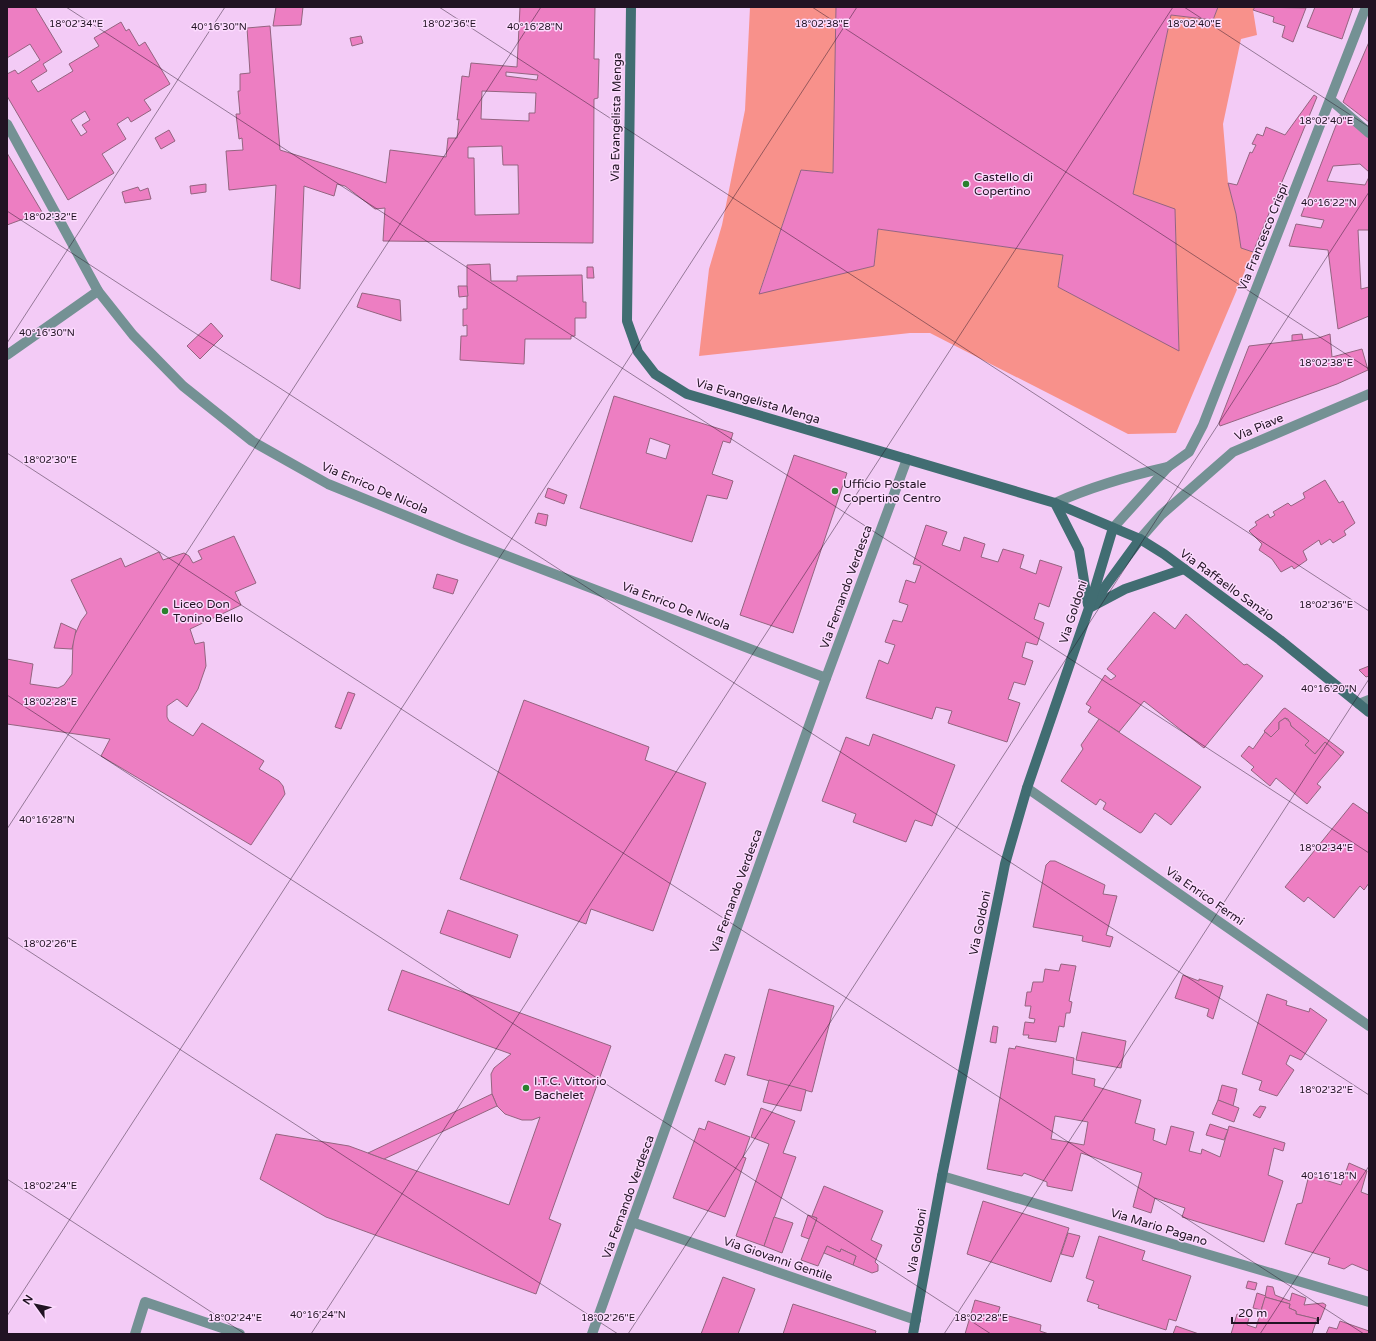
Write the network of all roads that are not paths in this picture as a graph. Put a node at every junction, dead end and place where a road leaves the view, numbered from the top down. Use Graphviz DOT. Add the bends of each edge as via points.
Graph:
graph roads {
  1 [pos="631,7"];
  2 [pos="1366,7"];
  3 [pos="1331,100"];
  4 [pos="7,124"];
  5 [pos="1369,133"];
  6 [pos="98,291"];
  7 [pos="7,355"];
  8 [pos="1369,394"];
  9 [pos="907,459"];
  10 [pos="1168,467"];
  11 [pos="1055,503"];
  12 [pos="1113,528"];
  13 [pos="1140,539"];
  14 [pos="1184,569"];
  15 [pos="1089,608"];
  16 [pos="826,678"];
  17 [pos="1369,700"];
  18 [pos="1359,704"];
  19 [pos="1369,712"];
  20 [pos="1027,788"];
  21 [pos="1369,1026"];
  22 [pos="942,1176"];
  23 [pos="632,1222"];
  24 [pos="1369,1302"];
  25 [pos="916,1320"];
  26 [pos="135,1334"];
  27 [pos="240,1334"];
  28 [pos="592,1334"];
  29 [pos="913,1334"];
  1 -- 9 [label="street, Via Evangelista Menga" via="627,321 638,352 655,374 687,394"];
  2 -- 3 [label="street, Via Francesco Crispi"];
  3 -- 5 [label="street"];
  3 -- 10 [label="street, Via Francesco Crispi" via="1203,425 1189,452"];
  4 -- 6 [label="street, Via Enrico De Nicola"];
  6 -- 7 [label="street"];
  6 -- 16 [label="street, Via Enrico De Nicola" via="133,335 183,386 252,441 328,484 463,539"];
  8 -- 13 [label="street, Via Piave" via="1233,452 1161,515"];
  9 -- 11 [label="street, Via Evangelista Menga"];
  9 -- 16 [label="street, Via Fernando Verdesca"];
  10 -- 11 [label="street, Via Francesco Crispi" via="1090,488"];
  10 -- 12 [label="street, Via Francesco Crispi"];
  11 -- 12 [label="street, Via Raffaello Sanzio"];
  11 -- 15 [label="street" via="1079,550"];
  12 -- 13 [label="street, Via Raffaello Sanzio"];
  12 -- 15 [label="street, Via Goldoni"];
  13 -- 14 [label="street, Via Raffaello Sanzio"];
  13 -- 15 [label="street"];
  14 -- 15 [label="street" via="1125,588"];
  14 -- 18 [label="street, Via Raffaello Sanzio" via="1280,640"];
  15 -- 20 [label="street, Via Goldoni"];
  16 -- 23 [label="street, Via Fernando Verdesca"];
  17 -- 18 [label="street"];
  18 -- 19 [label="street, Via Raffaello Sanzio"];
  20 -- 21 [label="street, Via Enrico Fermi"];
  20 -- 22 [label="street, Via Goldoni" via="1005,864"];
  22 -- 24 [label="street, Via Mario Pagano"];
  22 -- 25 [label="street, Via Goldoni"];
  23 -- 25 [label="street, Via Giovanni Gentile"];
  23 -- 28 [label="street, Via Fernando Verdesca"];
  25 -- 29 [label="street, Via Goldoni"];
  26 -- 27 [label="street" via="145,1302"];
}
